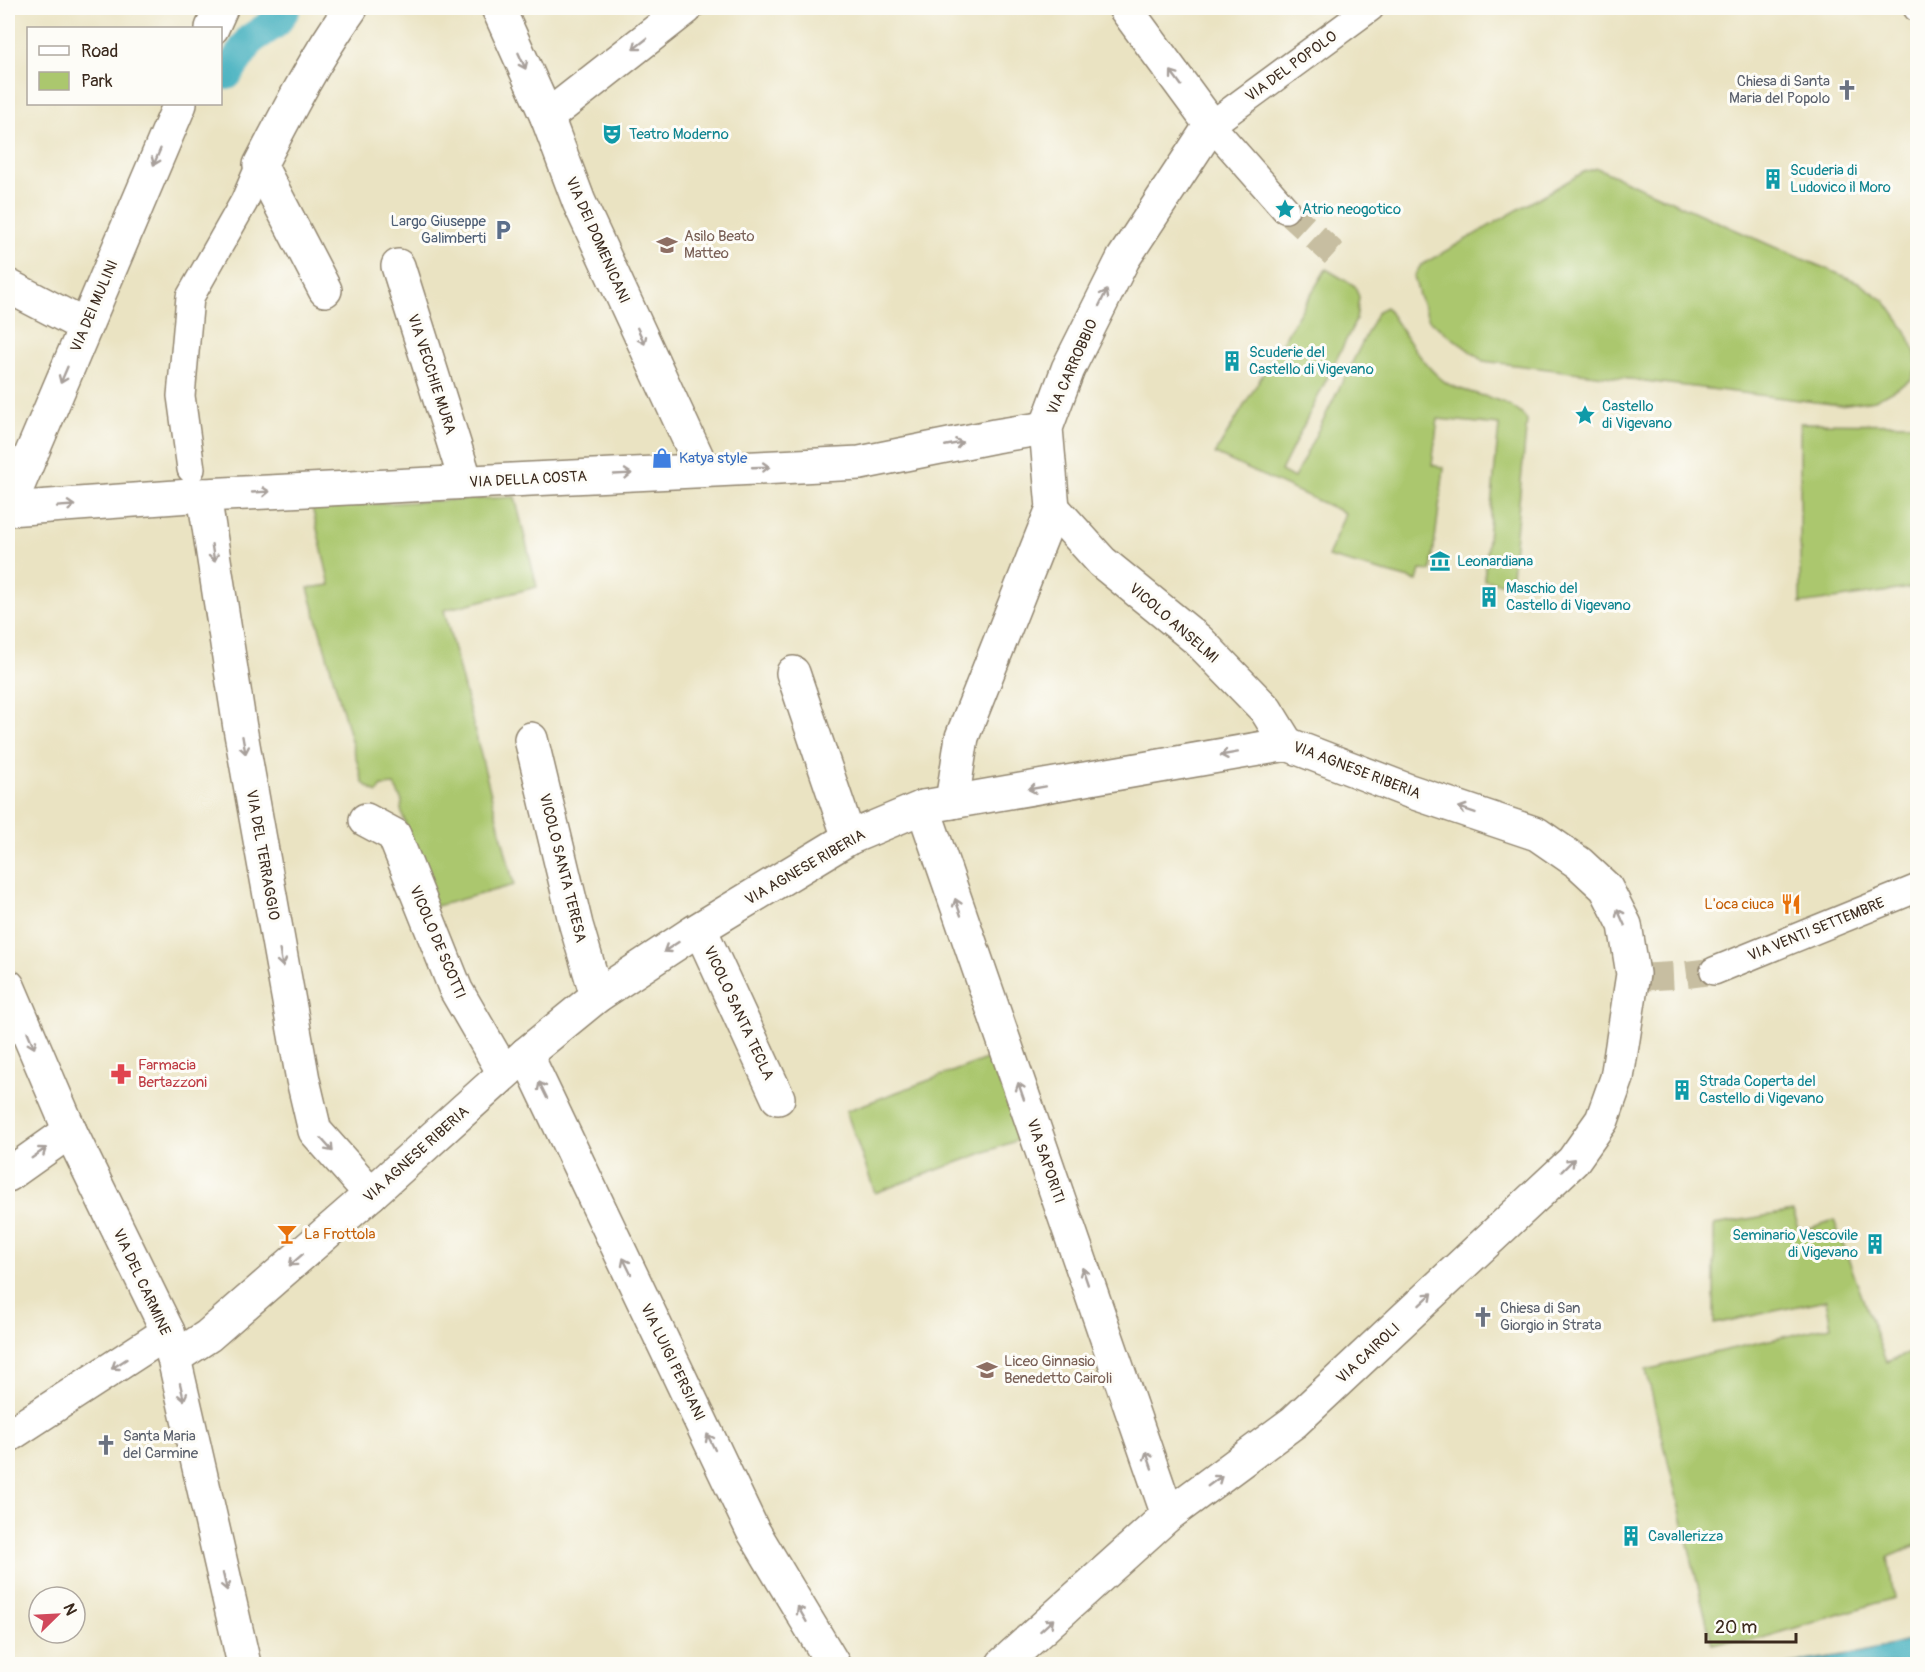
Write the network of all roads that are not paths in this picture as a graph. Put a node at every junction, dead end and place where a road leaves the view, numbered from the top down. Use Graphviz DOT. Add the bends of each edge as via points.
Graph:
graph roads {
  1 [pos="221,8"];
  2 [pos="351,8"];
  3 [pos="498,8"];
  4 [pos="686,8"];
  5 [pos="1125,8"];
  6 [pos="1370,8"];
  7 [pos="212,27"];
  8 [pos="180,105"];
  9 [pos="547,117"];
  10 [pos="1211,125"];
  11 [pos="260,165"];
  12 [pos="1285,209"];
  13 [pos="398,266"];
  14 [pos="8,285"];
  15 [pos="325,290"];
  16 [pos="86,326"];
  17 [pos="1046,428"];
  18 [pos="703,470"];
  19 [pos="198,482"];
  20 [pos="466,482"];
  21 [pos="1053,508"];
  22 [pos="8,509"];
  23 [pos="793,673"];
  24 [pos="531,739"];
  25 [pos="1287,744"];
  26 [pos="938,805"];
  27 [pos="366,820"];
  28 [pos="849,838"];
  29 [pos="1917,888"];
  30 [pos="700,929"];
  31 [pos="1714,971"];
  32 [pos="1639,976"];
  33 [pos="8,986"];
  34 [pos="597,996"];
  35 [pos="515,1064"];
  36 [pos="778,1098"];
  37 [pos="70,1131"];
  38 [pos="8,1176"];
  39 [pos="371,1194"];
  40 [pos="171,1345"];
  41 [pos="8,1436"];
  42 [pos="1168,1515"];
  43 [pos="244,1665"];
  44 [pos="832,1665"];
  45 [pos="1004,1665"];
  1 -- 7 [label="street"];
  2 -- 11 [label="street, VIA DEL TERRAGGIO"];
  3 -- 9 [label="street, VIA DEI DOMENICANI, one-way"];
  4 -- 9 [label="street, one-way"];
  10 -- 5 [label="street, one-way"];
  6 -- 10 [label="street, VIA DEL POPOLO"];
  8 -- 16 [label="street, VIA DEI MULINI, one-way"];
  9 -- 18 [label="street, VIA DEI DOMENICANI, one-way" via="579,202"];
  10 -- 12 [label="street"];
  17 -- 10 [label="street, VIA CARROBBIO, one-way" via="1068,369 1123,259"];
  11 -- 15 [label="street"];
  11 -- 19 [label="street, VIA DEL TERRAGGIO" via="244,202 190,297 181,396"];
  13 -- 20 [label="street, VIA VECCHIE MURA"];
  14 -- 16 [label="street"];
  16 -- 22 [label="street, VIA DEI MULINI, one-way"];
  18 -- 17 [label="street, VIA DELLA COSTA, one-way" via="860,463"];
  17 -- 21 [label="street, VIA CARROBBIO"];
  20 -- 18 [label="street, VIA DELLA COSTA, one-way"];
  19 -- 20 [label="street, VIA DELLA COSTA, one-way"];
  22 -- 19 [label="street, VIA DELLA COSTA, one-way"];
  19 -- 39 [label="street, VIA DEL TERRAGGIO, one-way" via="315,1131"];
  21 -- 25 [label="street, VICOLO ANSELMI" via="1102,562 1198,640 1266,710"];
  21 -- 26 [label="street, VIA CARROBBIO"];
  23 -- 28 [label="street"];
  24 -- 34 [label="street, VICOLO SANTA TERESA"];
  25 -- 26 [label="street, VIA AGNESE RIBERIA, one-way"];
  32 -- 25 [label="street, VIA AGNESE RIBERIA, one-way" via="1625,925 1606,888 1579,863 1537,834"];
  26 -- 28 [label="street, VIA AGNESE RIBERIA"];
  42 -- 26 [label="street, VIA SAPORITI, one-way"];
  27 -- 35 [label="street, VICOLO DE SCOTTI" via="394,835 456,990"];
  28 -- 30 [label="street, VIA AGNESE RIBERIA"];
  29 -- 31 [label="street, VIA VENTI SETTEMBRE"];
  30 -- 34 [label="street, VIA AGNESE RIBERIA, one-way"];
  30 -- 36 [label="street, VICOLO SANTA TECLA"];
  42 -- 32 [label="street, VIA CAIROLI, one-way" via="1294,1422 1573,1161 1602,1120 1617,1078"];
  33 -- 37 [label="street, VIA DEL CARMINE, one-way"];
  34 -- 35 [label="street, VIA AGNESE RIBERIA"];
  35 -- 39 [label="street, VIA AGNESE RIBERIA"];
  44 -- 35 [label="street, VIA LUIGI PERSIANI, one-way" via="752,1529"];
  38 -- 37 [label="street, one-way"];
  37 -- 40 [label="street, VIA DEL CARMINE"];
  39 -- 40 [label="street, VIA AGNESE RIBERIA, one-way" via="207,1336"];
  40 -- 41 [label="street, VIA AGNESE RIBERIA, one-way"];
  40 -- 43 [label="street, VIA DEL CARMINE, one-way"];
  45 -- 42 [label="street, VIA CAIROLI, one-way"];
}
